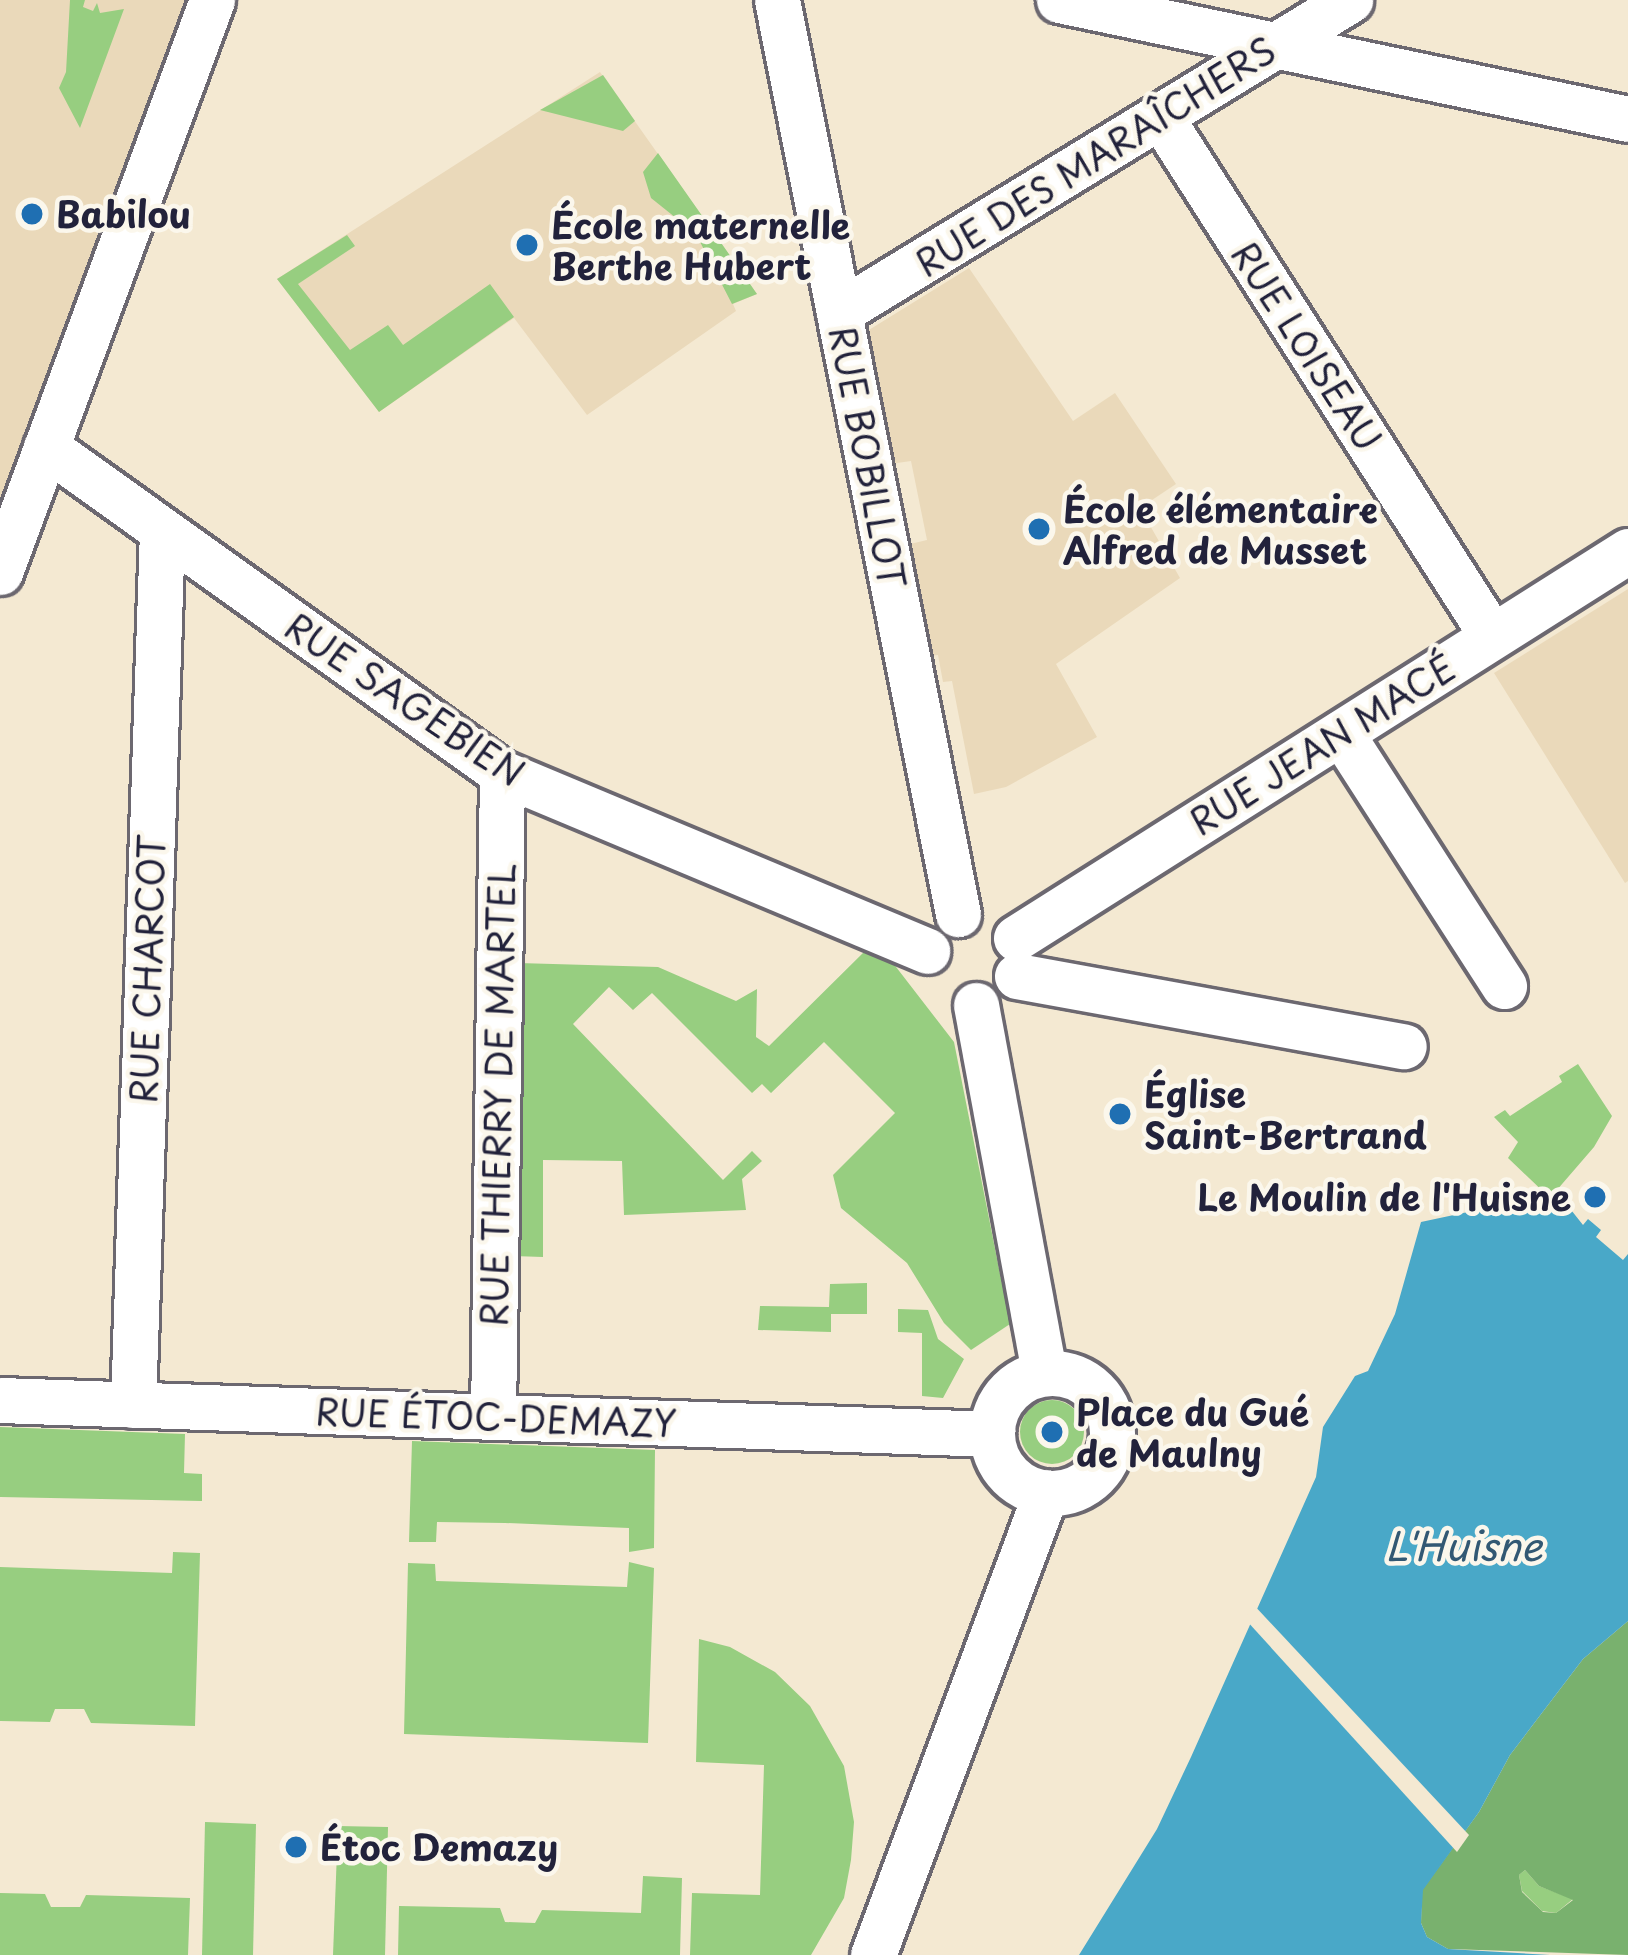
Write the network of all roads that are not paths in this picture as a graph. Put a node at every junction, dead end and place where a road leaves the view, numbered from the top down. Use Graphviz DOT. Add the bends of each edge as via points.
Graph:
graph roads {
  1 [pos="212,0"];
  2 [pos="777,0"];
  3 [pos="1059,0"];
  4 [pos="1350,0"];
  5 [pos="1275,45"];
  6 [pos="1160,116"];
  7 [pos="1628,119"];
  8 [pos="839,312"];
  9 [pos="46,447"];
  10 [pos="162,532"];
  11 [pos="1628,551"];
  12 [pos="0,572"];
  13 [pos="1492,636"];
  14 [pos="1341,733"];
  15 [pos="502,773"];
  16 [pos="958,914"];
  17 [pos="927,951"];
  18 [pos="1016,957"];
  19 [pos="1504,986"];
  20 [pos="976,1005"];
  21 [pos="1404,1046"];
  22 [pos="1044,1373"];
  23 [pos="0,1400"];
  24 [pos="133,1405"];
  25 [pos="493,1417"];
  26 [pos="992,1434"];
  27 [pos="1046,1492"];
  28 [pos="873,1955"];
  1 -- 9 [label="street"];
  2 -- 8 [label="street, RUE BOBILLOT"];
  3 -- 5 [label="street"];
  4 -- 5 [label="street, RUE DES MARAÎCHERS"];
  5 -- 6 [label="street, RUE DES MARAÎCHERS"];
  5 -- 7 [label="street"];
  6 -- 8 [label="street, RUE DES MARAÎCHERS"];
  6 -- 13 [label="street, RUE LOISEAU"];
  8 -- 16 [label="street, RUE BOBILLOT"];
  9 -- 10 [label="street, RUE SAGEBIEN"];
  9 -- 12 [label="street"];
  10 -- 15 [label="street, RUE SAGEBIEN"];
  10 -- 24 [label="street, RUE CHARCOT"];
  11 -- 13 [label="street, RUE JEAN MACÉ"];
  13 -- 14 [label="street, RUE JEAN MACÉ"];
  14 -- 18 [label="street, RUE JEAN MACÉ"];
  14 -- 19 [label="street"];
  15 -- 17 [label="street, RUE SAGEBIEN"];
  15 -- 25 [label="street, RUE THIERRY DE MARTEL"];
  16 -- 17 [label="street" via="936,930"];
  16 -- 18 [label="street" via="993,916"];
  17 -- 20 [label="street" via="942,992"];
  18 -- 20 [label="street" via="996,999"];
  18 -- 21 [label="street"];
  20 -- 22 [label="street"];
  22 -- 26 [label="street" via="1010,1390"];
  22 -- 27 [label="street" via="1073,1377 1094,1391 1112,1430 1107,1457 1088,1480"];
  23 -- 24 [label="street, RUE ÉTOC-DEMAZY"];
  24 -- 25 [label="street, RUE ÉTOC-DEMAZY"];
  25 -- 26 [label="street, RUE ÉTOC-DEMAZY"];
  26 -- 27 [label="street" via="1007,1473"];
  27 -- 28 [label="street"];
}
